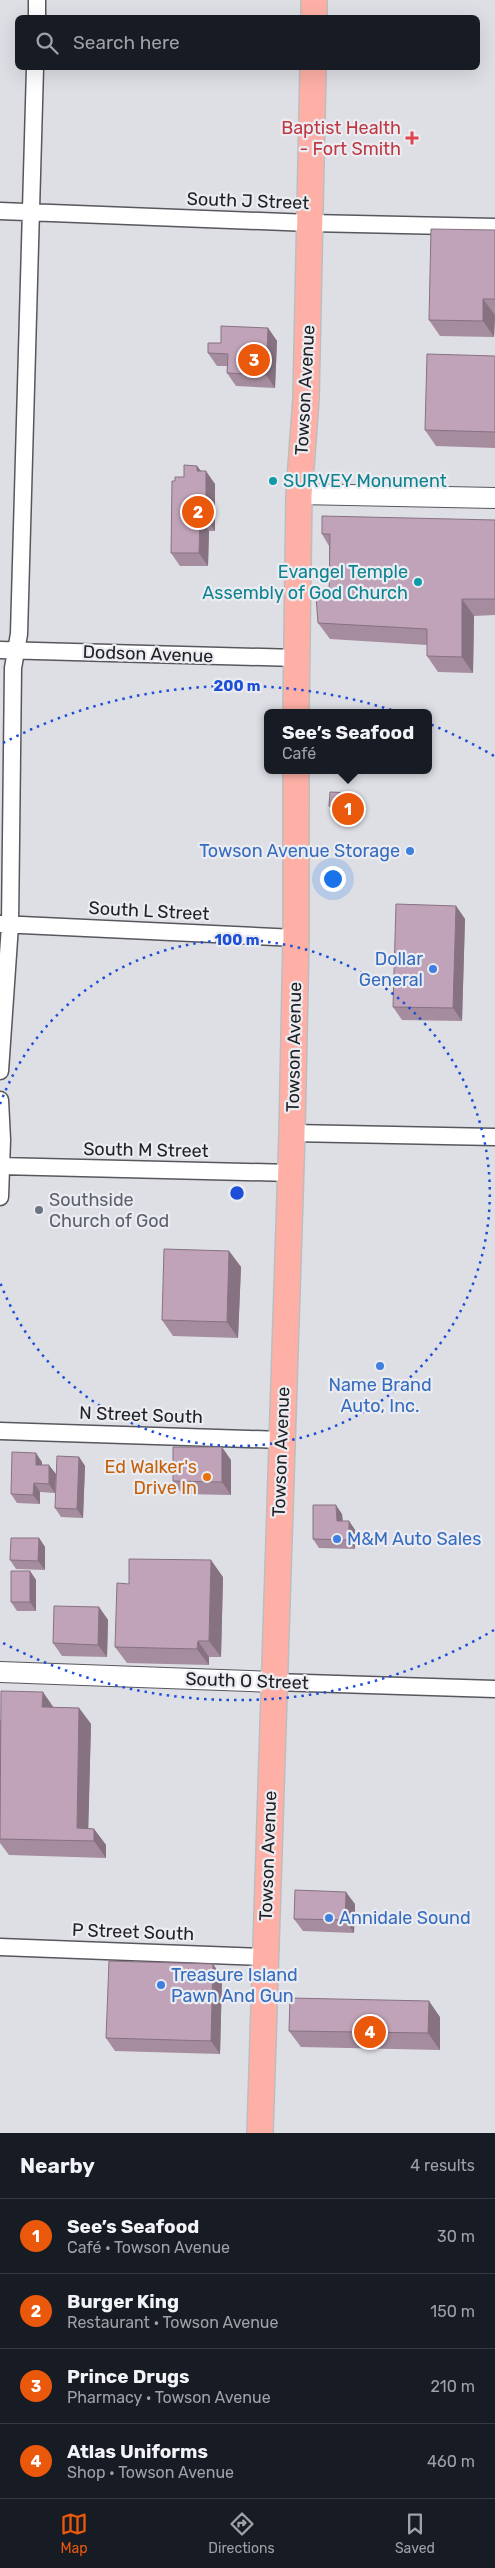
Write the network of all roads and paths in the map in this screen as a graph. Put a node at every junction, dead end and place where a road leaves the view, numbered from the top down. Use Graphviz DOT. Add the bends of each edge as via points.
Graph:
graph roads {
  1 [pos="37,0"];
  2 [pos="314,0"];
  3 [pos="37,15"];
  4 [pos="314,15"];
  5 [pos="35,70"];
  6 [pos="313,70"];
  7 [pos="0,211"];
  8 [pos="31,212"];
  9 [pos="310,224"];
  10 [pos="495,228"];
  11 [pos="299,494"];
  12 [pos="495,498"];
  13 [pos="8,650"];
  14 [pos="296,658"];
  15 [pos="296,709"];
  16 [pos="296,774"];
  17 [pos="5,925"];
  18 [pos="296,938"];
  19 [pos="0,1071"];
  20 [pos="0,1100"];
  21 [pos="292,1133"];
  22 [pos="495,1137"];
  23 [pos="1,1166"];
  24 [pos="290,1173"];
  25 [pos="0,1197"];
  26 [pos="0,1431"];
  27 [pos="282,1440"];
  28 [pos="0,1672"];
  29 [pos="274,1682"];
  30 [pos="495,1689"];
  31 [pos="0,1948"];
  32 [pos="265,1957"];
  33 [pos="260,2133"];
  1 -- 3 [label="street"];
  2 -- 4 [label="main road"];
  5 -- 8 [label="street"];
  6 -- 9 [label="main road, Towson Avenue"];
  7 -- 8 [label="street, South J Street"];
  8 -- 9 [label="street, South J Street"];
  8 -- 13 [label="street" via="19,634"];
  9 -- 10 [label="street, South J Street"];
  9 -- 11 [label="main road, Towson Avenue" via="306,398"];
  11 -- 12 [label="street"];
  11 -- 14 [label="main road, Towson Avenue"];
  13 -- 14 [label="street, Dodson Avenue"];
  13 -- 17 [label="street" via="13,668"];
  14 -- 15 [label="main road, Towson Avenue"];
  16 -- 18 [label="main road, Towson Avenue"];
  17 -- 18 [label="street, South L Street"];
  17 -- 19 [label="street"];
  18 -- 21 [label="main road, Towson Avenue"];
  20 -- 23 [label="street"];
  21 -- 22 [label="street"];
  21 -- 24 [label="main road, Towson Avenue"];
  23 -- 24 [label="street, South M Street"];
  23 -- 25 [label="street"];
  24 -- 27 [label="main road, Towson Avenue"];
  26 -- 27 [label="street, N Street South"];
  27 -- 29 [label="main road, Towson Avenue"];
  28 -- 29 [label="street, South O Street"];
  29 -- 30 [label="street, South O Street"];
  29 -- 32 [label="main road, Towson Avenue"];
  31 -- 32 [label="street, P Street South"];
  32 -- 33 [label="main road, Towson Avenue"];
}
